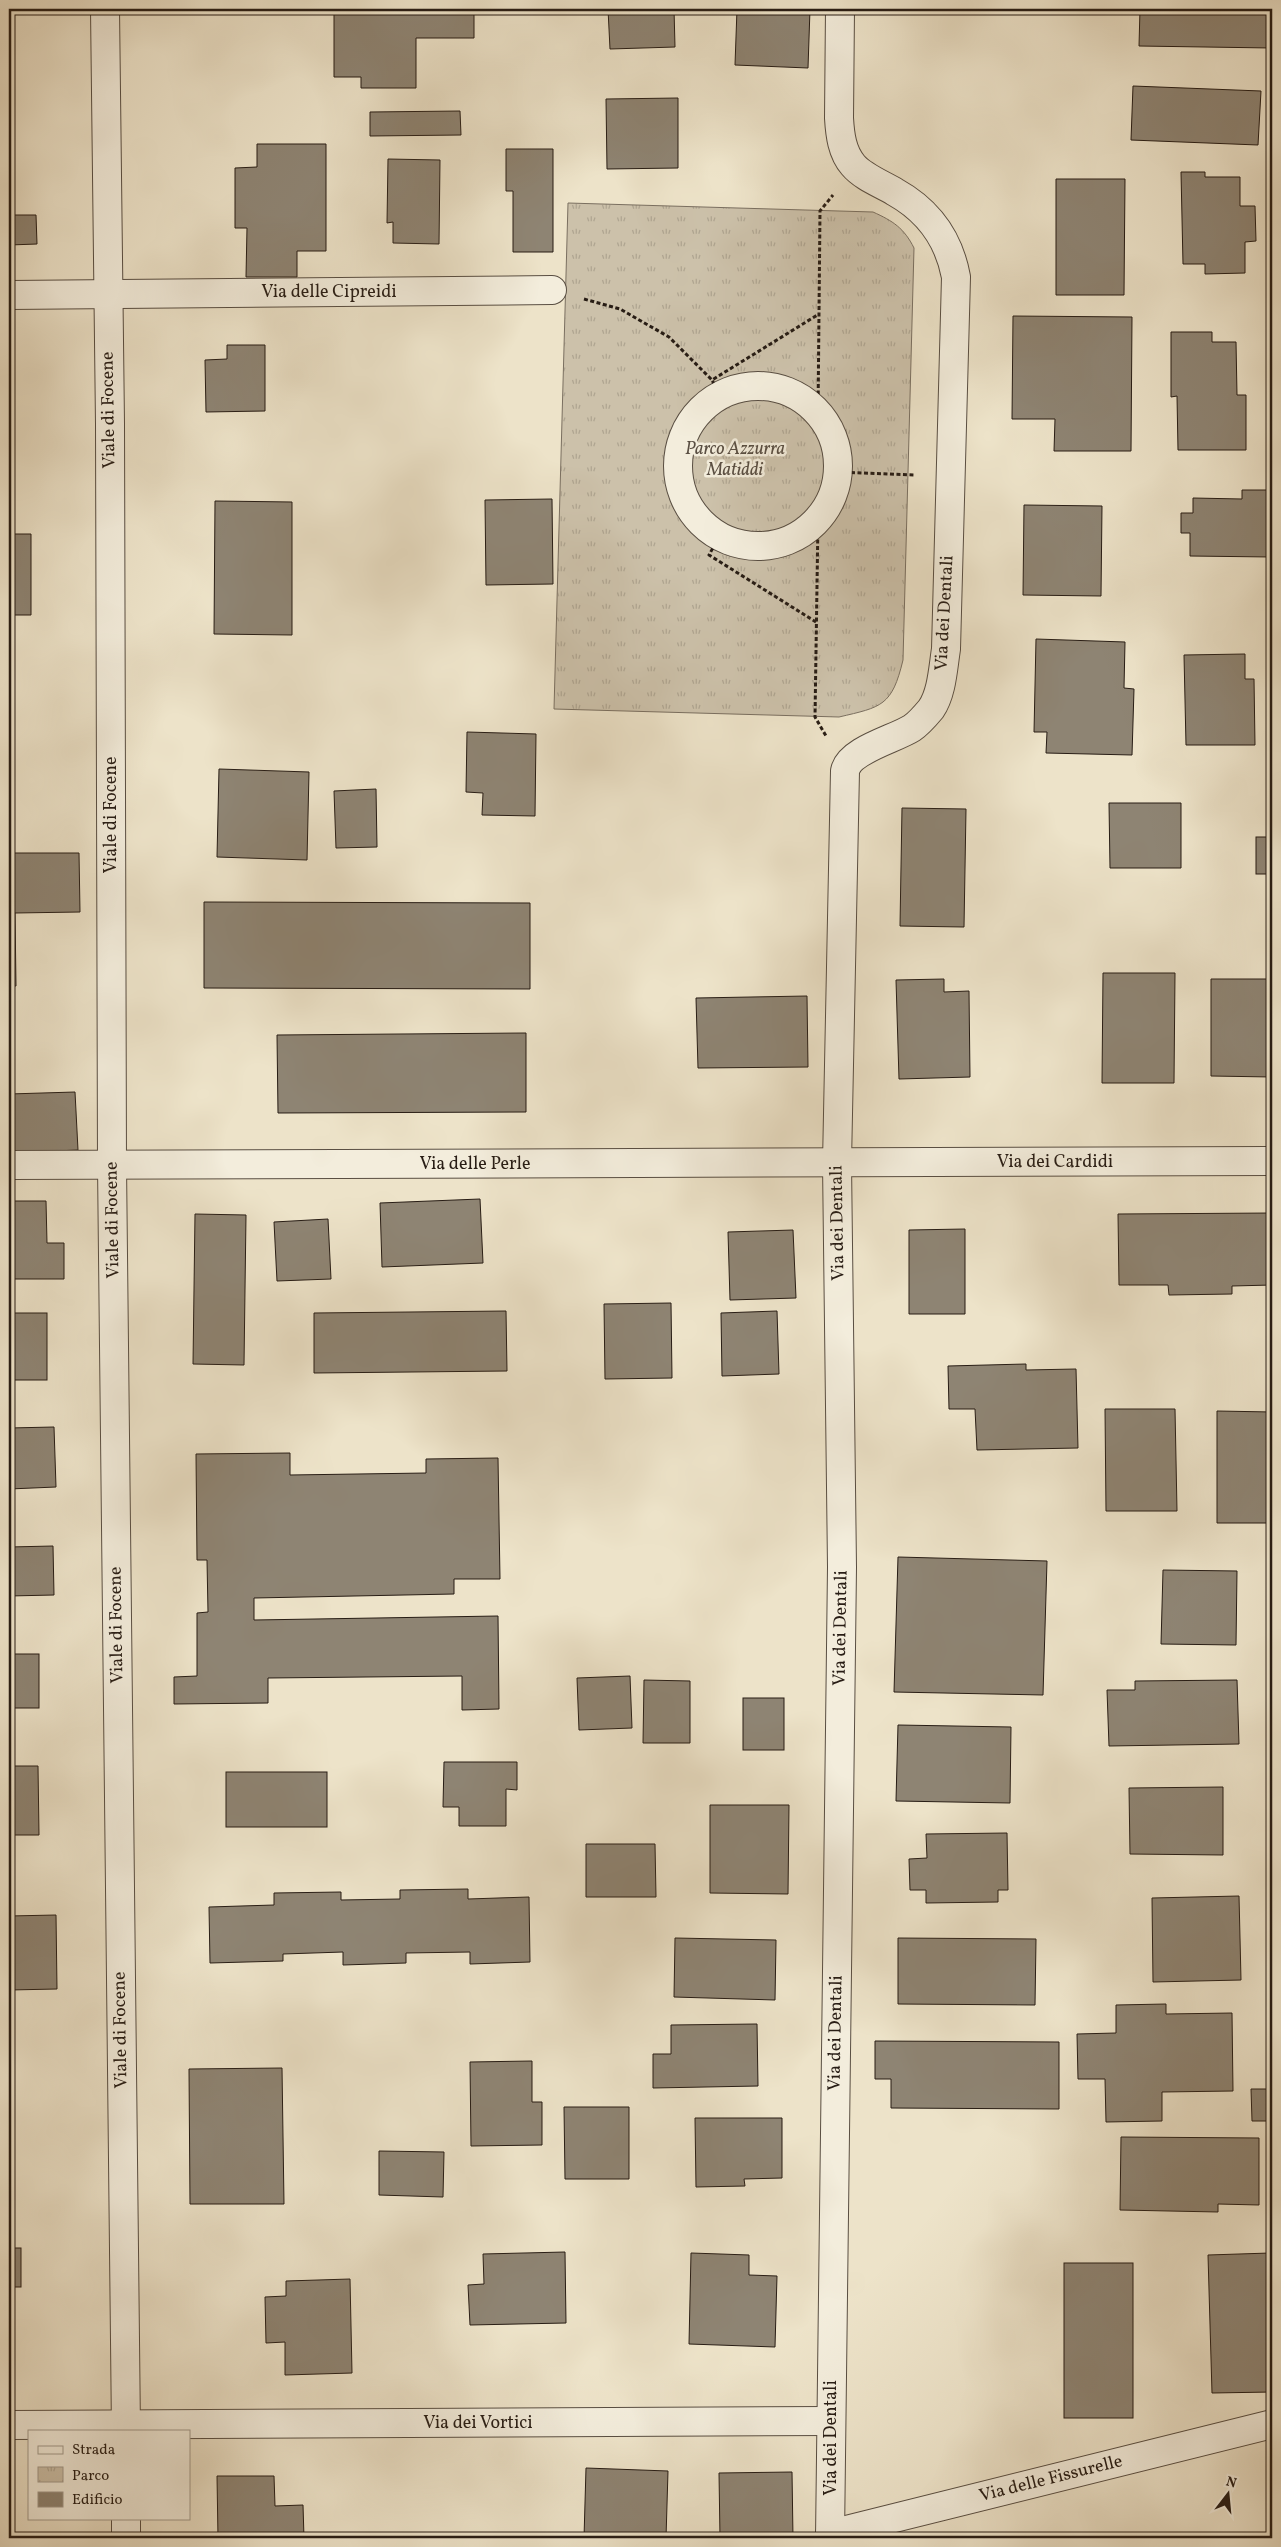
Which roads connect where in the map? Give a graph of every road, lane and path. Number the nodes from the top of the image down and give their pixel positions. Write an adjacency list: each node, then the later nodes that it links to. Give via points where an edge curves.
1 (105, 9): 5 (street, Viale di Focene)
2 (840, 9): 3 (street, via 839,132)
3 (854, 167): 7 (path, via 820,210); 11 (street, Via dei Dentali, via 926,215 952,256 956,277)
4 (552, 290): 5 (street, Via delle Cipreidi); 8 (path, via 620,309 669,337)
5 (107, 294): 6 (street, Via delle Cipreidi); 19 (street, Viale di Focene)
6 (9, 295)
7 (819, 313): 8 (path); 9 (path)
8 (716, 388): 9 (street, via 783,391 802,400); 13 (street, via 689,425 680,445 678,466 680,487 688,507)
9 (818, 414): 10 (street, via 830,431)
10 (838, 472): 11 (path); 12 (street, via 835,489)
11 (951, 476): 15 (street, Via dei Dentali, via 946,649 942,680 932,708 913,728 849,760)
12 (818, 520): 13 (street, via 801,534 782,543 761,546 739,544); 14 (path)
13 (719, 537): 14 (path, via 708,555)
14 (816, 622): 15 (path, via 815,717)
15 (845, 770): 17 (street, Via dei Dentali)
16 (1272, 1161): 17 (street, Via dei Cardidi)
17 (837, 1162): 19 (street, Via delle Perle); 20 (street, Via dei Dentali, via 842,1567)
18 (9, 1165): 19 (street, Via delle Perle)
19 (112, 1165): 23 (street, Viale di Focene)
20 (831, 2421): 23 (street, Via dei Vortici); 25 (street, Via dei Dentali)
21 (1272, 2424): 25 (street, Via delle Fissurelle)
22 (9, 2425): 23 (street, Via dei Vortici)
23 (125, 2428)
24 (126, 2520): 26 (street)
25 (830, 2536)
26 (126, 2538)

